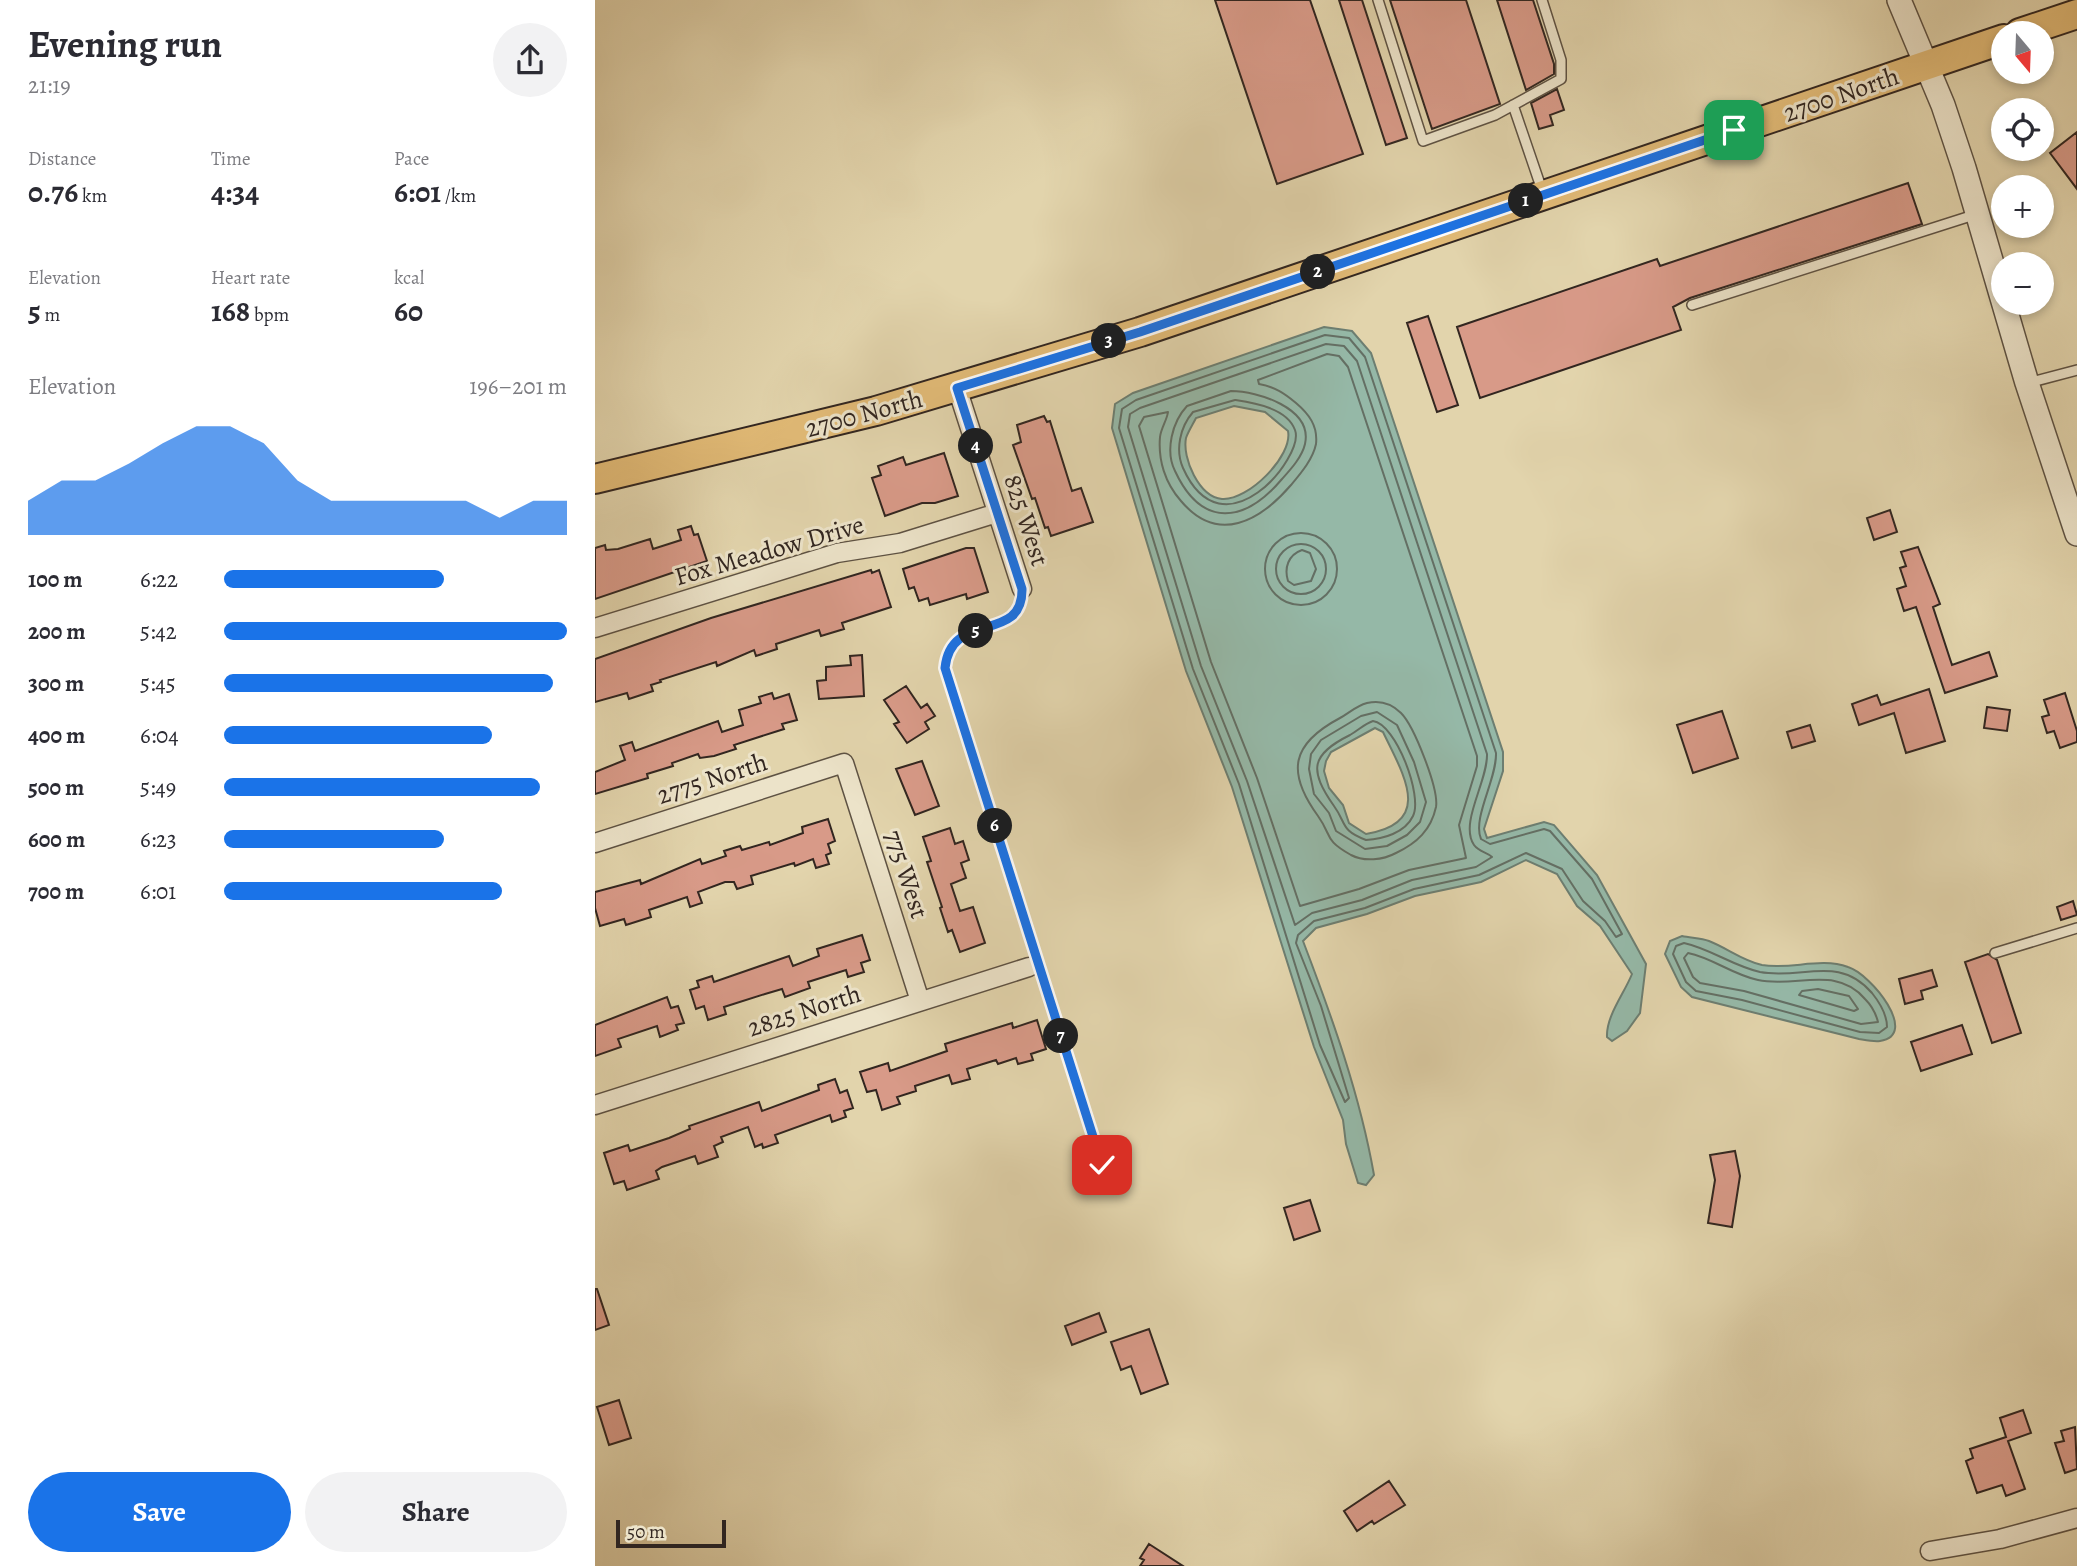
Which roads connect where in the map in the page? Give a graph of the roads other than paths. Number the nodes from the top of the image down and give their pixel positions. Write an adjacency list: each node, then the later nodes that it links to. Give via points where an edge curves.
1 (1378, 0): 8 (lane, via 1423,141)
2 (1542, 0): 8 (lane, via 1563,75)
3 (1899, 0): 7 (street)
4 (2077, 14): 5 (main road)
5 (2055, 21)
6 (1991, 43): 7 (main road, 2700 North)
7 (1925, 65): 9 (main road, 2700 North); 10 (street, via 1943,105)
8 (1513, 105): 9 (lane)
9 (1544, 195): 14 (main road, 2700 North, via 1140,332)
10 (1977, 214): 11 (lane); 13 (street)
11 (1692, 305)
12 (2077, 370): 13 (lane)
13 (2027, 383): 17 (street)
14 (957, 388): 15 (main road, 2700 North); 16 (street, 825 West)
15 (595, 479)
16 (997, 513): 18 (street, 825 West); 19 (street, Fox Meadow Drive, via 900,543 837,553)
17 (2077, 534)
18 (1022, 589)
19 (595, 628)
20 (844, 763): 21 (street, 2775 North); 25 (street, 775 West)
21 (595, 843)
22 (2077, 928): 23 (lane)
23 (1995, 953)
24 (1036, 968): 25 (street, 2825 North)
25 (920, 1001): 26 (street, 2825 North)
26 (595, 1105)
27 (2077, 1518): 28 (street)
28 (1930, 1552)

